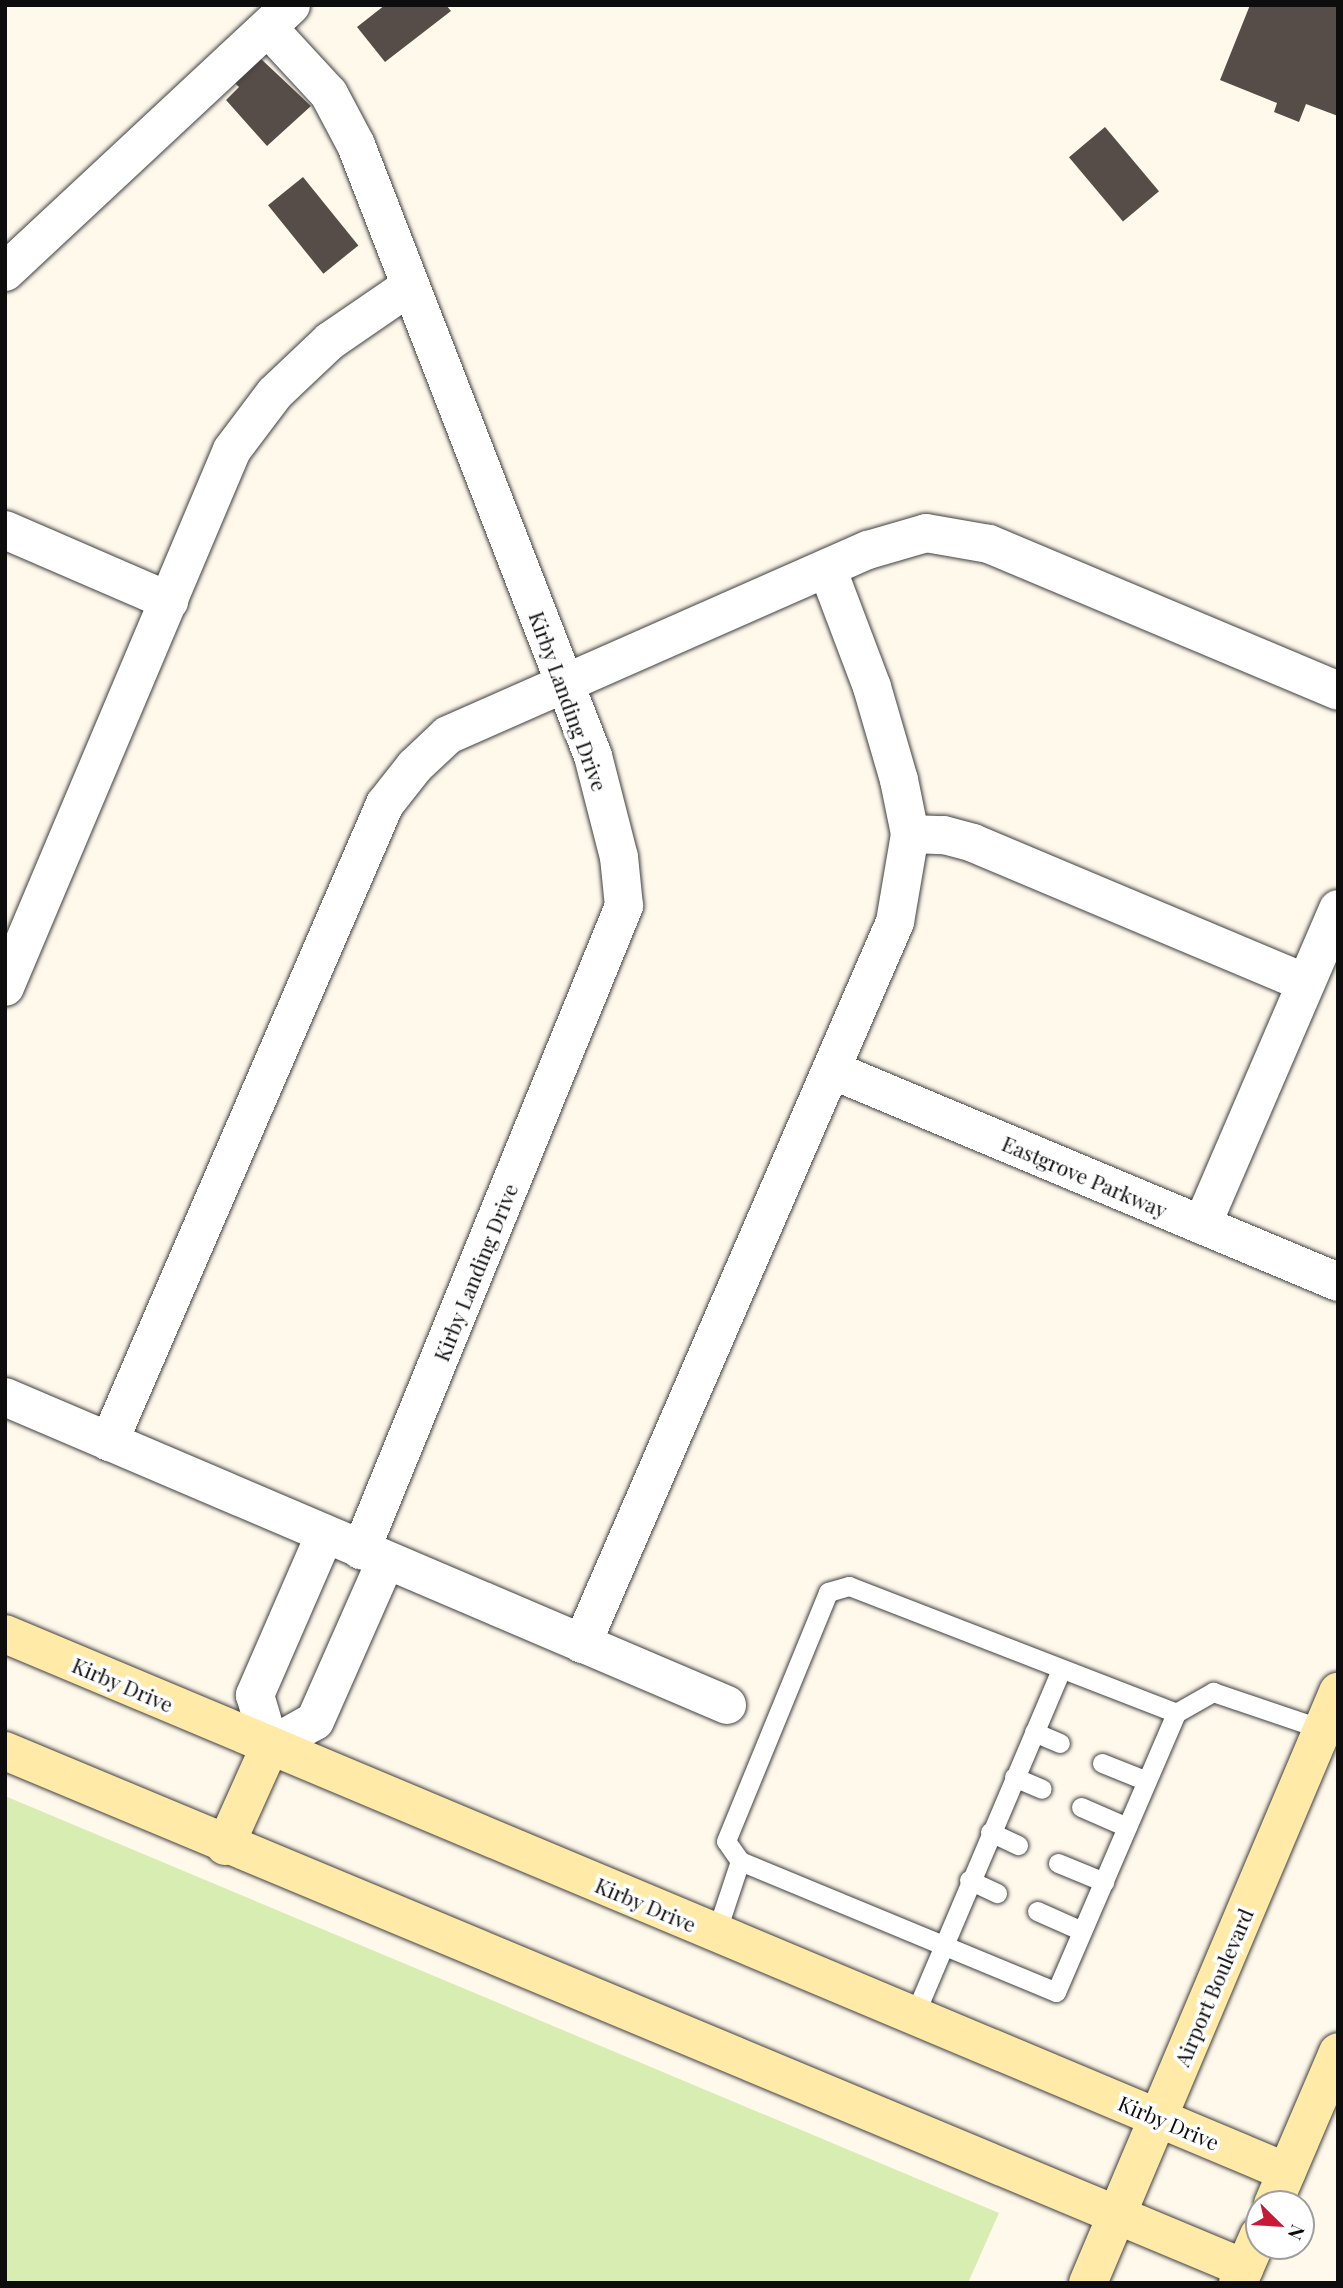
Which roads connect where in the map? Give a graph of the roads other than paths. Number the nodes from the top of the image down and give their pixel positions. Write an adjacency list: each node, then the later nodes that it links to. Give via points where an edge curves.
1 (280, 17): 2 (street); 3 (street, Kirby Landing Drive, via 356,145)
2 (5, 272)
3 (410, 286): 6 (street, via 330,341 275,393 232,450); 7 (street, Kirby Landing Drive)
4 (5, 530): 6 (street)
5 (827, 568): 7 (street); 8 (street, via 926,533 989,544); 9 (street, via 872,687 900,780)
6 (169, 601): 12 (street)
7 (565, 684): 17 (street, via 448,735 385,804); 19 (street, Kirby Landing Drive, via 593,756 619,857 624,906)
8 (1338, 691)
9 (910, 834): 11 (street, via 944,835 973,843); 13 (street, via 895,922)
10 (1338, 909): 11 (street)
11 (1306, 983): 14 (street)
12 (5, 987)
13 (832, 1070): 14 (street, Eastgrove Parkway); 21 (street)
14 (1202, 1226): 15 (street, Eastgrove Parkway)
15 (1338, 1282)
16 (5, 1397): 17 (street)
17 (109, 1442): 18 (street)
18 (325, 1534): 19 (street); 29 (street, via 255,1695)
19 (373, 1556): 21 (street); 29 (street, Kirby Landing Drive, via 315,1721)
20 (5, 1634): 29 (street, Kirby Drive)
21 (582, 1644): 24 (street)
22 (1061, 1669): 25 (lane); 27 (lane); 40 (lane, via 849,1586 828,1592 726,1841)
23 (1338, 1692): 26 (street, Airport Boulevard)
24 (727, 1704)
25 (1176, 1713): 26 (lane, via 1213,1692); 33 (lane)
26 (1322, 1729): 51 (street, Airport Boulevard)
27 (1034, 1732): 28 (lane); 32 (lane)
28 (1060, 1742)
29 (270, 1746): 39 (street); 47 (street, Kirby Drive)
30 (5, 1751): 39 (street)
31 (1102, 1763): 33 (lane)
32 (1014, 1777): 34 (lane); 37 (lane)
33 (1147, 1781): 36 (lane)
34 (1042, 1789)
35 (1081, 1807): 36 (lane)
36 (1127, 1827): 43 (lane)
37 (990, 1832): 38 (lane); 42 (lane)
38 (1018, 1845)
39 (225, 1846): 53 (street)
40 (740, 1861): 47 (lane); 48 (lane)
41 (1058, 1863): 43 (lane)
42 (970, 1881): 44 (lane); 48 (lane)
43 (1104, 1882): 46 (lane)
44 (997, 1893)
45 (1037, 1911): 46 (lane)
46 (1082, 1931): 48 (lane, via 1056,1992)
47 (716, 1933): 49 (street, Kirby Drive)
48 (942, 1945): 49 (lane)
49 (914, 2016): 51 (street, Kirby Drive)
50 (1338, 2052): 52 (street)
51 (1157, 2118): 52 (street, Kirby Drive); 53 (street, Airport Boulevard)
52 (1280, 2188)
53 (1117, 2215): 54 (street); 55 (street, Airport Boulevard)
54 (1247, 2262)
55 (1088, 2283)

